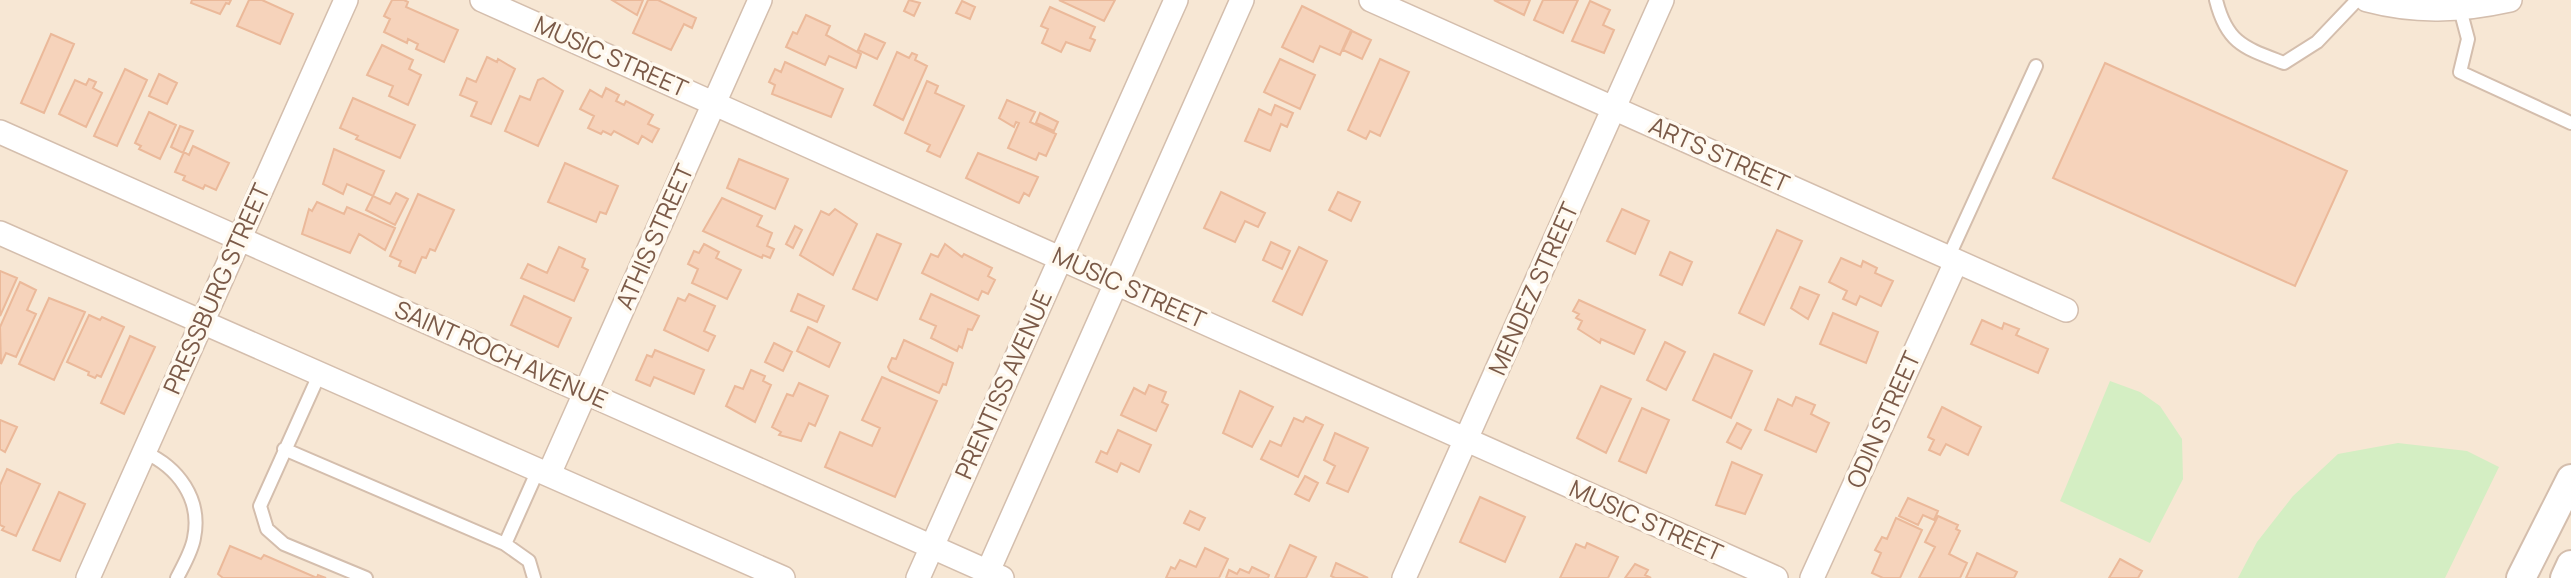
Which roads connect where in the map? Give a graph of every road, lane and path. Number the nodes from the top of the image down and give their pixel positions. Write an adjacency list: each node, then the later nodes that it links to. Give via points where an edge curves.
1 (346, 0): 19 (street, PRESSBURG STREET)
2 (482, 0): 14 (street, MUSIC STREET)
3 (760, 0): 14 (street, ATHIS STREET)
4 (1176, 0): 20 (street, PRENTISS AVENUE)
5 (1242, 0): 22 (street)
6 (1371, 0): 15 (street, ARTS STREET)
7 (1662, 0): 15 (street, MENDEZ STREET)
8 (2216, 0): 9 (lane, via 2221,19 2240,46 2284,63 2326,34)
9 (2357, 0)
10 (2367, 0): 12 (street, via 2417,10)
11 (2510, 0): 12 (street)
12 (2460, 9): 16 (lane, via 2468,38 2460,72)
13 (2036, 66): 21 (lane)
14 (714, 103): 20 (street, MUSIC STREET); 26 (street, ATHIS STREET)
15 (1614, 108): 21 (street, ARTS STREET); 27 (street, MENDEZ STREET)
16 (2571, 123)
17 (0, 132): 19 (street, SAINT ROCH AVENUE)
18 (0, 233): 24 (street)
19 (240, 239): 24 (street, PRESSBURG STREET); 26 (street, SAINT ROCH AVENUE)
20 (1061, 258): 22 (street, MUSIC STREET); 33 (street, PRENTISS AVENUE)
21 (1952, 260): 23 (street, ARTS STREET); 44 (street, ODIN STREET)
22 (1116, 282): 27 (street, MUSIC STREET); 35 (street)
23 (2066, 310)
24 (201, 325): 25 (street); 29 (street, PRESSBURG STREET)
25 (319, 375): 28 (lane); 30 (street)
26 (585, 393): 30 (street, ATHIS STREET); 33 (street, SAINT ROCH AVENUE)
27 (1466, 442): 42 (street, MENDEZ STREET); 43 (street, MUSIC STREET)
28 (284, 449): 32 (lane); 38 (lane, via 260,506 268,529 284,544)
29 (144, 452): 36 (street, PRESSBURG STREET); 37 (lane, via 163,460 185,484 195,507 194,539)
30 (543, 472): 32 (lane); 40 (street)
31 (2571, 480): 45 (street)
32 (506, 544): 39 (lane, via 529,561)
33 (932, 547): 35 (street, SAINT ROCH AVENUE); 41 (street, PRENTISS AVENUE)
34 (2571, 565): 46 (street)
35 (991, 576)
36 (88, 578)
37 (177, 578)
38 (366, 578)
39 (534, 578)
40 (783, 578)
41 (918, 578)
42 (1404, 578)
43 (1776, 578)
44 (1812, 578)
45 (2521, 578)
46 (2565, 578)

